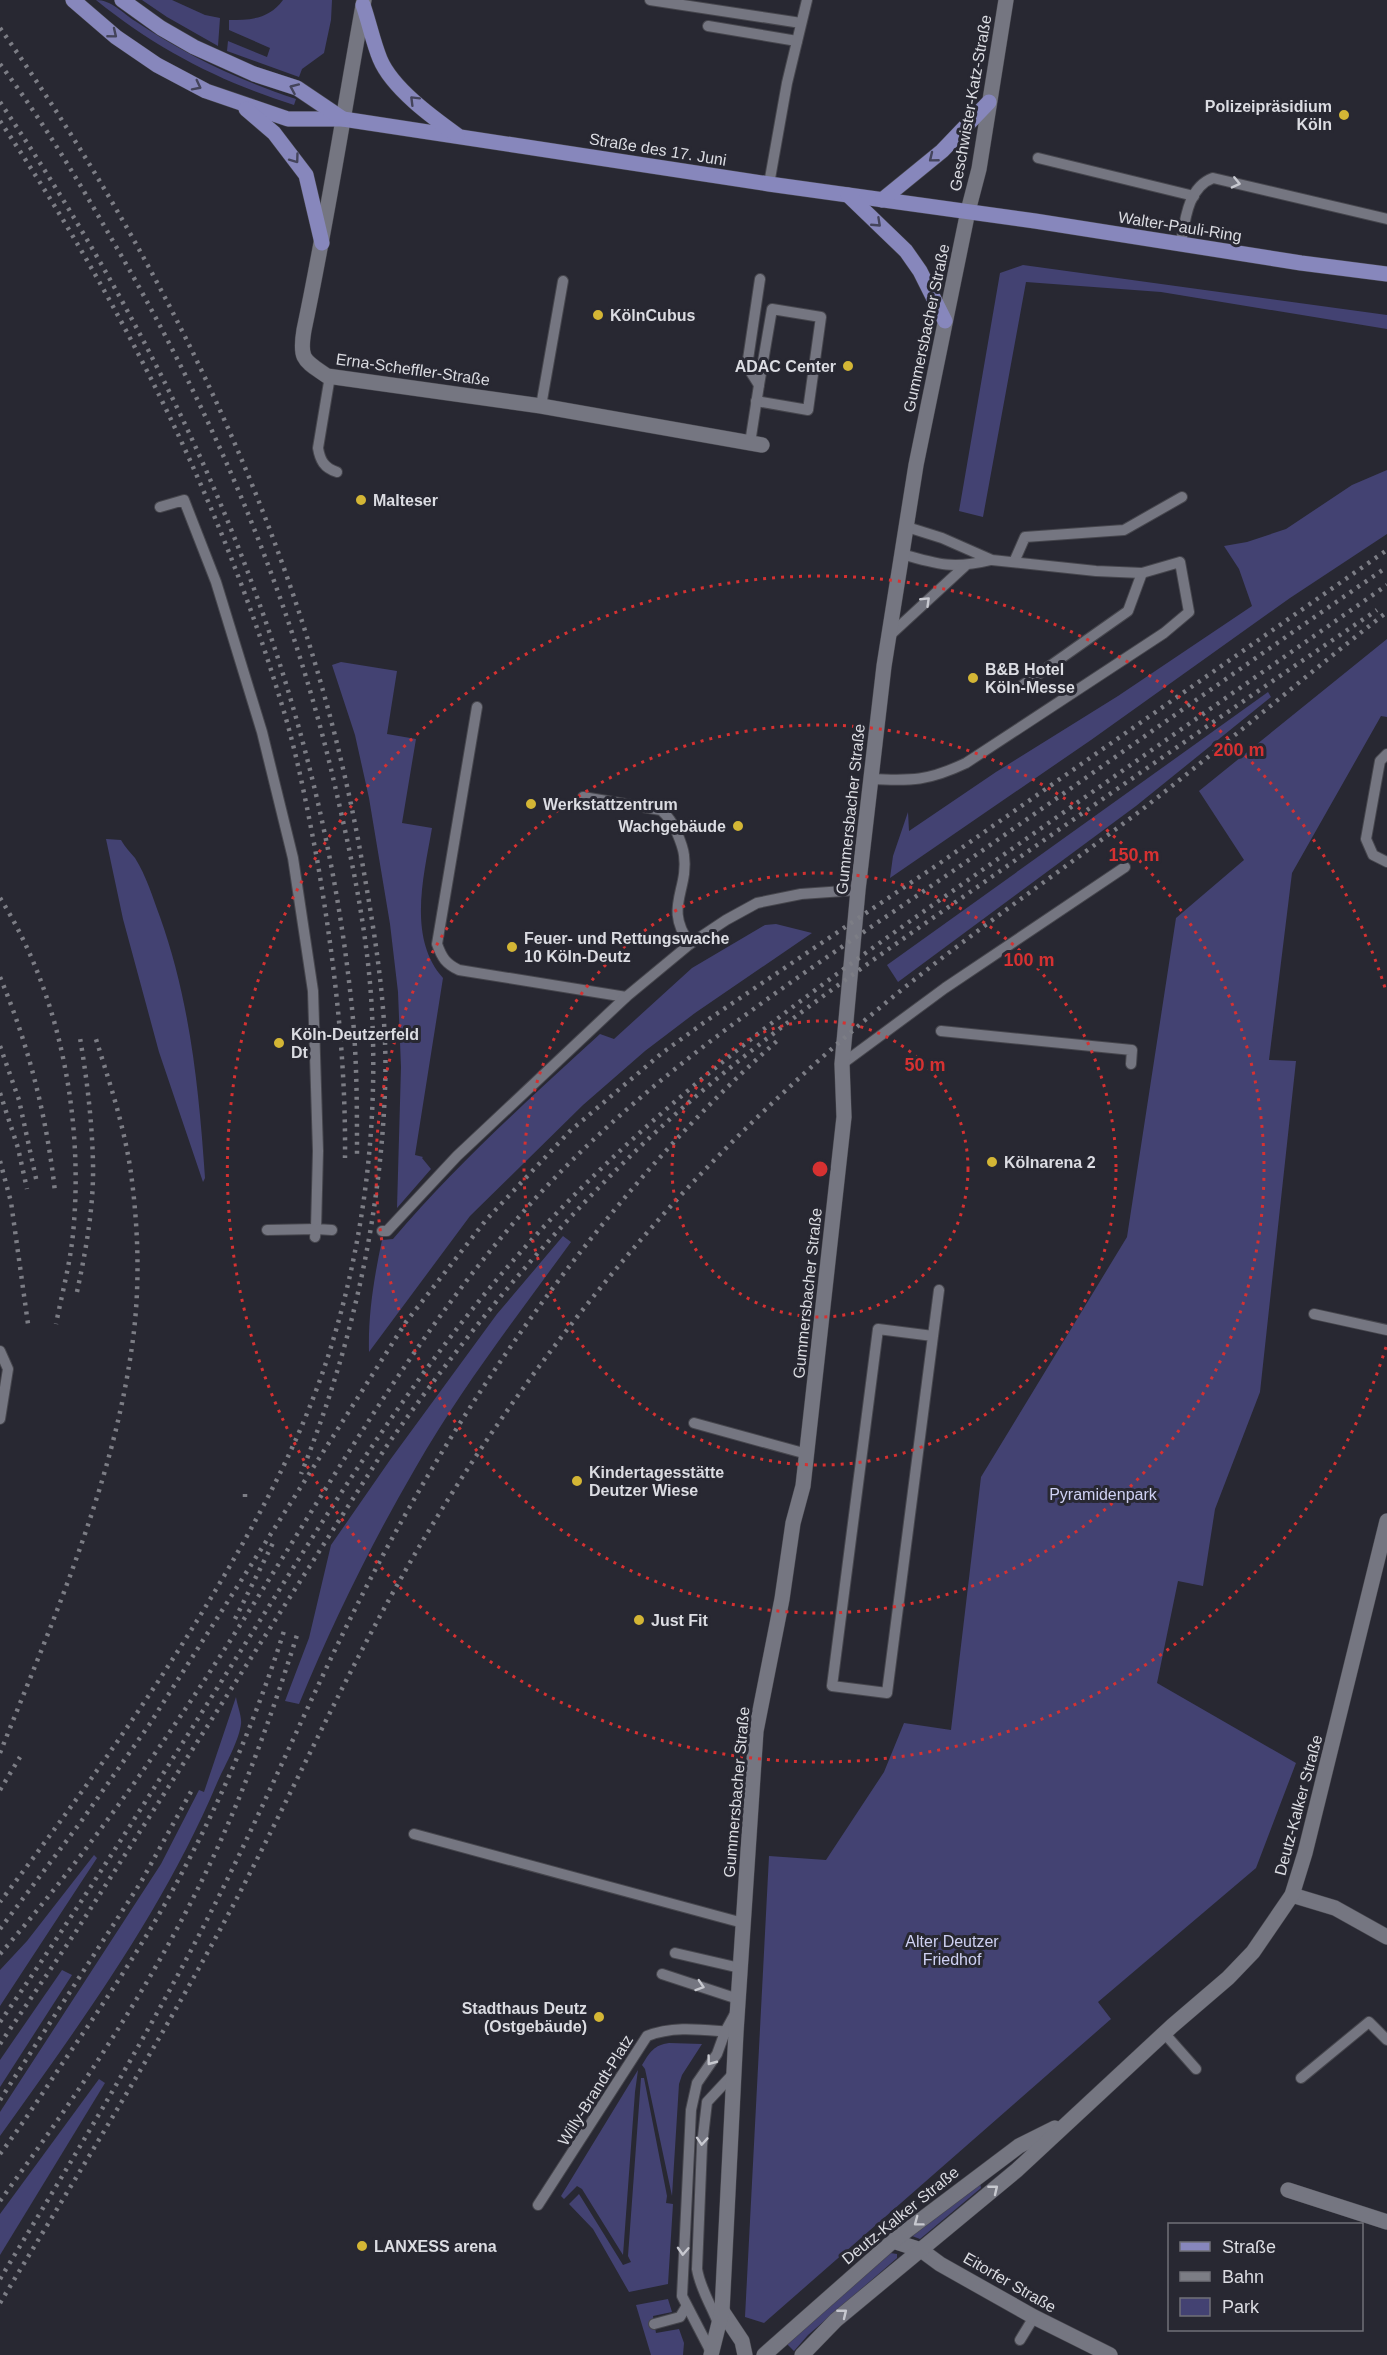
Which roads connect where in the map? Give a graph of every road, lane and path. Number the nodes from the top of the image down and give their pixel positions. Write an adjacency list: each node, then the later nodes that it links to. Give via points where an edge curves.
1 (73, 0): 11 (main road, Straße des 17. Juni, one-way to 11, via 157,65)
2 (122, 0): 12 (main road, Straße des 17. Juni, one-way to 2, via 297,88 194,47)
3 (650, 0): 7 (lane)
4 (807, 0): 7 (lane)
5 (1006, 0): 10 (street, Geschwister-Katz-Straße)
6 (364, 2): 12 (street, Erna-Scheffler-Straße); 13 (main road, one-way to 6, via 422,107 390,75 380,60)
7 (801, 22): 9 (lane)
8 (708, 26): 9 (lane)
9 (797, 41): 15 (lane)
10 (989, 102): 18 (main road, one-way to 18, via 942,150); 19 (street, Geschwister-Katz-Straße)
11 (239, 103): 12 (main road, Straße des 17. Juni, via 288,119); 21 (main road, one-way to 21, via 274,133 306,175)
12 (343, 118): 13 (main road, Straße des 17. Juni); 21 (street, Erna-Scheffler-Straße)
13 (460, 136): 15 (main road, Straße des 17. Juni)
14 (1038, 158): 17 (lane)
15 (769, 184): 16 (main road, Straße des 17. Juni)
16 (848, 195): 18 (main road, Straße des 17. Juni); 26 (main road, one-way to 26, via 906,251)
17 (1194, 196): 20 (lane, one-way to 20, via 1204,181 1213,178); 22 (lane, via 1185,215)
18 (882, 200): 19 (main road, Straße des 17. Juni)
19 (968, 211): 22 (main road, Walter-Pauli-Ring); 26 (street, Gummersbacher Straße)
20 (1387, 219)
21 (322, 243): 27 (street, Erna-Scheffler-Straße, via 301,348 306,362)
22 (1181, 243): 23 (main road, Walter-Pauli-Ring)
23 (1387, 274)
24 (760, 279): 28 (lane, via 747,366)
25 (563, 281): 30 (lane)
26 (945, 321): 35 (street, Gummersbacher Straße)
27 (330, 376): 30 (street, Erna-Scheffler-Straße); 32 (lane, via 318,448 319,458)
28 (759, 385): 29 (lane); 29 (lane, via 772,309 821,317 808,410)
29 (756, 401): 31 (lane)
30 (541, 406): 31 (street, Erna-Scheffler-Straße)
31 (756, 444)
32 (337, 472)
33 (1182, 496): 38 (lane, via 1124,530 1025,537)
34 (160, 507): 58 (lane, via 184,500 192,518 262,732 293,858 313,991 318,1151)
35 (907, 527): 36 (street, Gummersbacher Straße); 37 (lane)
36 (902, 554): 39 (lane, via 932,563); 41 (street, Gummersbacher Straße)
37 (992, 560): 38 (lane); 39 (lane)
38 (1014, 562): 40 (lane)
39 (964, 566): 41 (lane, one-way to 39)
40 (1142, 573): 42 (lane, via 1128,611); 45 (lane, via 1180,562 1189,612 1164,633 966,763 931,778)
41 (889, 637): 45 (street, Gummersbacher Straße)
42 (1020, 687)
43 (477, 707): 51 (lane, via 437,944 441,956 459,970)
44 (1387, 754): 47 (lane, via 1380,761 1366,839 1373,855)
45 (871, 779): 49 (street, Gummersbacher Straße)
46 (583, 797): 50 (lane, via 661,810 668,816 685,856 676,910 682,933)
47 (1387, 862)
48 (1125, 867): 53 (lane, via 945,988)
49 (858, 890): 50 (lane, via 801,894 757,903); 53 (street, Gummersbacher Straße)
50 (690, 944): 51 (lane)
51 (626, 997): 57 (lane, via 457,1156 387,1231)
52 (941, 1031): 54 (lane, via 1132,1050)
53 (842, 1064): 66 (street, Gummersbacher Straße, via 844,1117)
54 (1131, 1064)
55 (267, 1230): 58 (lane)
56 (332, 1230): 58 (lane)
57 (382, 1231)
58 (316, 1233)
59 (939, 1290): 62 (lane)
60 (1314, 1314): 61 (lane)
61 (1387, 1329)
62 (933, 1336): 62 (lane, via 887,1693 832,1686 878,1329)
63 (0, 1351): 64 (lane, via 8,1369)
64 (0, 1419)
65 (694, 1423): 66 (lane)
66 (807, 1454): 70 (street, Gummersbacher Straße, via 756,1731)
67 (1387, 1521): 69 (street, Deutz-Kalker Straße, via 1315,1818)
68 (414, 1834): 70 (lane)
69 (1292, 1895): 71 (street, via 1335,1908); 77 (street, Deutz-Kalker Straße, via 1253,1952)
70 (743, 1923): 73 (street, Gummersbacher Straße)
71 (1387, 1937)
72 (675, 1953): 73 (lane)
73 (740, 1968): 75 (street, Gummersbacher Straße)
74 (662, 1974): 75 (lane, one-way to 75)
75 (738, 2004): 76 (street, Gummersbacher Straße)
76 (731, 2032): 80 (street, Gummersbacher Straße); 84 (lane, Willy-Brandt-Platz, via 675,2029 647,2036); 88 (lane, one-way to 88, via 693,2094 681,2276)
77 (1164, 2034): 79 (lane); 82 (street, Deutz-Kalker Straße)
78 (1387, 2040): 81 (lane, via 1369,2022)
79 (1196, 2069)
80 (734, 2073): 89 (street, Gummersbacher Straße); 89 (lane, one-way to 89, via 707,2102 702,2145 696,2269 699,2283)
81 (1301, 2078)
82 (1071, 2120): 86 (street, Deutz-Kalker Straße, one-way to 86, via 1019,2146); 87 (street, Deutz-Kalker Straße, one-way to 82)
83 (1288, 2190): 85 (street)
84 (538, 2205)
85 (1387, 2222)
86 (893, 2241): 87 (street, Eitorfer Straße); 95 (street, Deutz-Kalker Straße)
87 (921, 2250): 90 (street, Eitorfer Straße); 96 (street, Deutz-Kalker Straße, one-way to 87, via 836,2320)
88 (686, 2307): 91 (lane, via 680,2317); 93 (lane)
89 (720, 2317): 93 (street, Gummersbacher Straße); 94 (street, via 742,2342)
90 (1034, 2317): 92 (lane); 97 (street, Eitorfer Straße)
91 (654, 2324)
92 (1020, 2340)
93 (711, 2353)
94 (745, 2355)
95 (764, 2355)
96 (802, 2355)
97 (1110, 2355)

